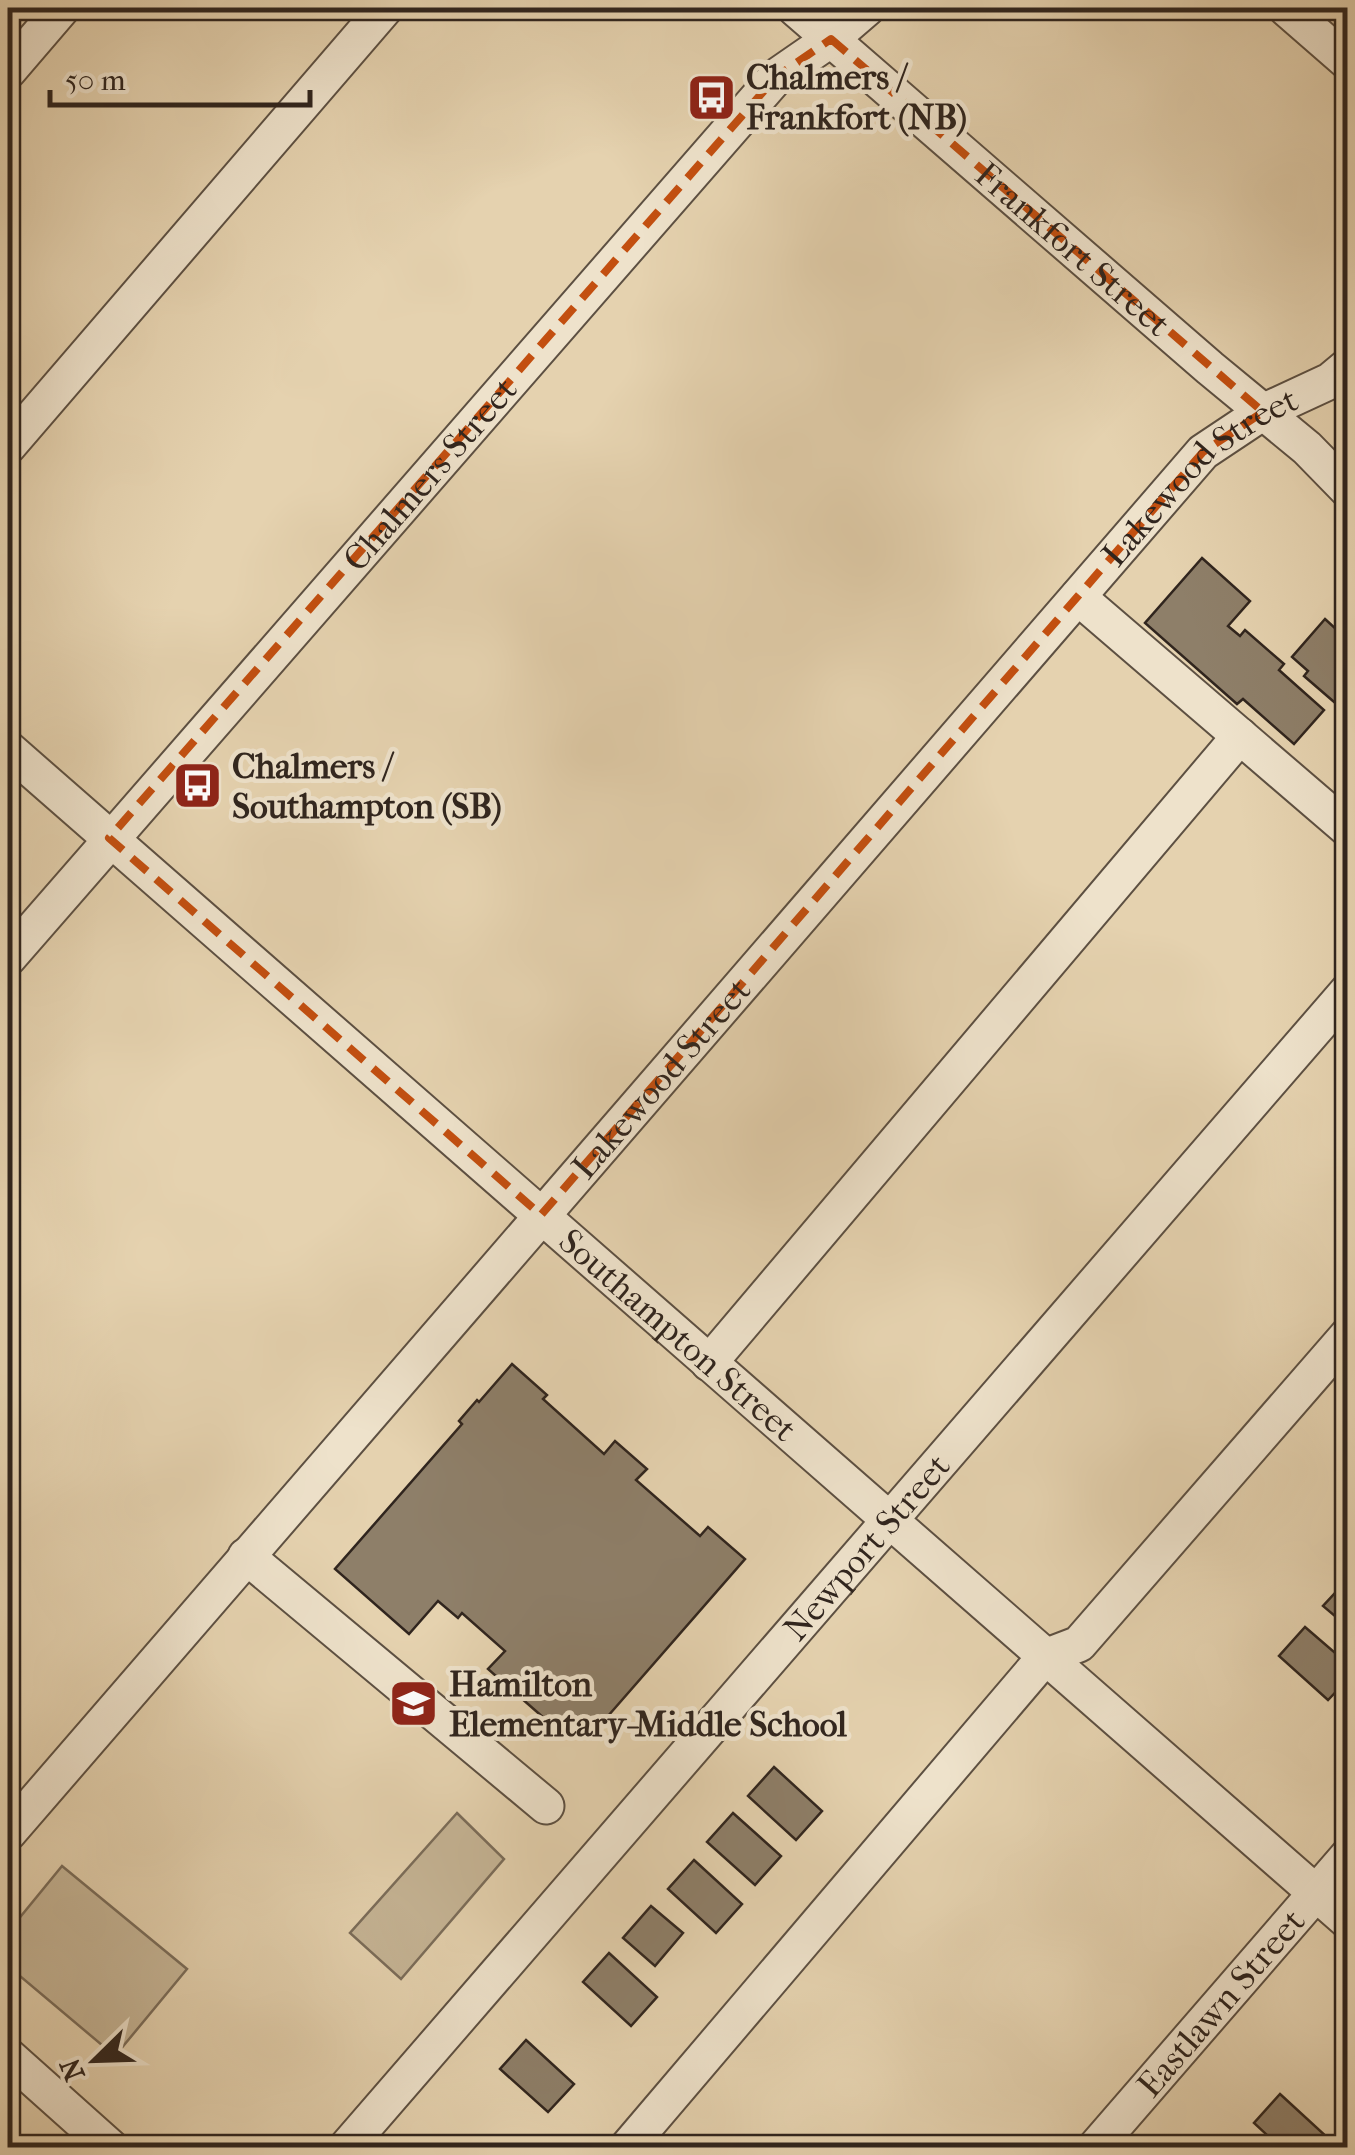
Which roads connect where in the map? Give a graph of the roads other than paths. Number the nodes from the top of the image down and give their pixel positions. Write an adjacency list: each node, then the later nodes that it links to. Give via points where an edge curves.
1 (62, 8): 8 (street)
2 (385, 8): 11 (street)
3 (795, 8): 6 (street, Frankfort Street)
4 (867, 8): 6 (street, Chalmers Street)
5 (1286, 8): 7 (street)
6 (831, 39): 10 (street, Frankfort Street); 17 (street, Chalmers Street, via 776,77)
7 (1348, 62)
8 (8, 71)
9 (1348, 366): 10 (street, Lakewood Street)
10 (1263, 412): 12 (street, Frankfort Street); 13 (street, Lakewood Street, via 1203,452)
11 (8, 446)
12 (1348, 490)
13 (1078, 597): 14 (street); 20 (street, Lakewood Street)
14 (1240, 736): 16 (street); 22 (street)
15 (8, 749): 17 (street, Southampton Street)
16 (1348, 829)
17 (110, 838): 18 (street, Chalmers Street); 20 (street, Southampton Street)
18 (8, 958)
19 (1348, 990): 23 (street, Newport Street)
20 (541, 1215): 22 (street, Southampton Street); 24 (street, Lakewood Street)
21 (1348, 1335): 25 (street, via 1080,1644)
22 (709, 1363): 23 (street, Southampton Street)
23 (888, 1521): 25 (street, Southampton Street); 33 (street, Newport Street)
24 (246, 1556): 26 (street); 27 (street, Lakewood Street)
25 (1045, 1657): 29 (street, Southampton Street); 34 (street)
26 (546, 1806)
27 (8, 1832)
28 (1348, 1856): 29 (street, Eastlawn Street)
29 (1316, 1893): 30 (street, Southampton Street); 35 (street, Eastlawn Street)
30 (1348, 1921)
31 (8, 2056): 32 (street)
32 (111, 2148)
33 (346, 2148)
34 (627, 2148)
35 (1095, 2148)

